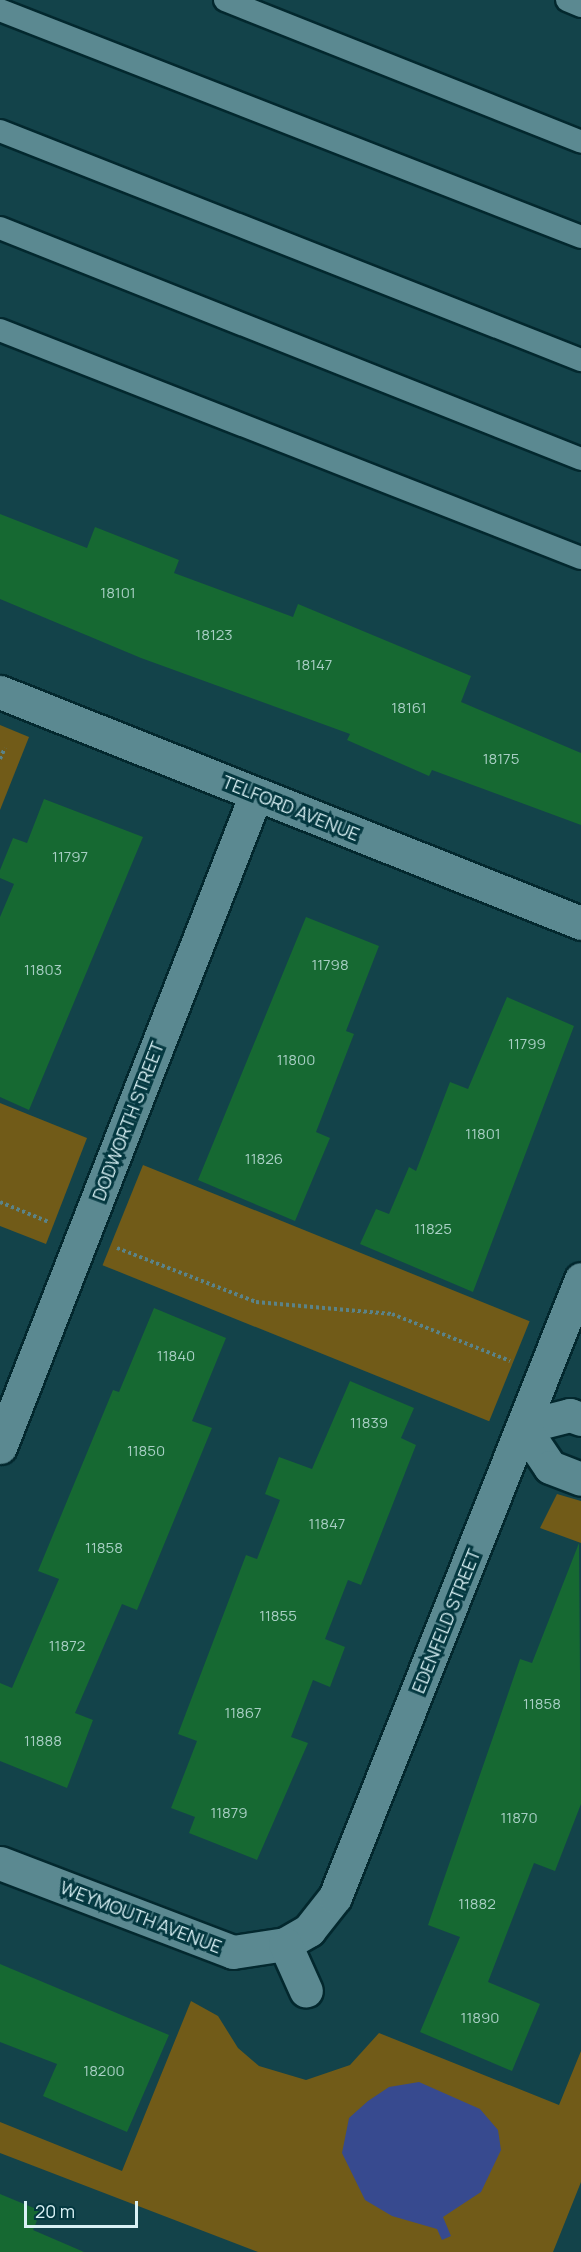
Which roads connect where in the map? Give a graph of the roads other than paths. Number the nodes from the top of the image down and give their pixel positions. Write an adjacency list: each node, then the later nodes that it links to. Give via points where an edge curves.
1 (225, 0): 6 (lane)
2 (567, 0): 3 (lane)
3 (581, 6)
4 (0, 10): 8 (lane)
5 (0, 131): 10 (lane)
6 (581, 142)
7 (0, 228): 11 (lane)
8 (581, 237)
9 (0, 330): 12 (lane)
10 (581, 360)
11 (581, 459)
12 (581, 558)
13 (0, 692): 14 (street, TELFORD AVENUE)
14 (256, 794): 15 (street, TELFORD AVENUE); 19 (street, DODWORTH STREET)
15 (581, 923)
16 (581, 1279): 18 (street, EDENFELD STREET)
17 (581, 1419): 18 (street, via 570,1415)
18 (523, 1427): 20 (street, via 550,1467); 22 (street, EDENFELD STREET, via 335,1897 309,1930)
19 (0, 1447)
20 (581, 1479)
21 (0, 1863): 22 (street, WEYMOUTH AVENUE, via 212,1947 254,1952)
22 (285, 1944): 23 (street)
23 (306, 1991)

